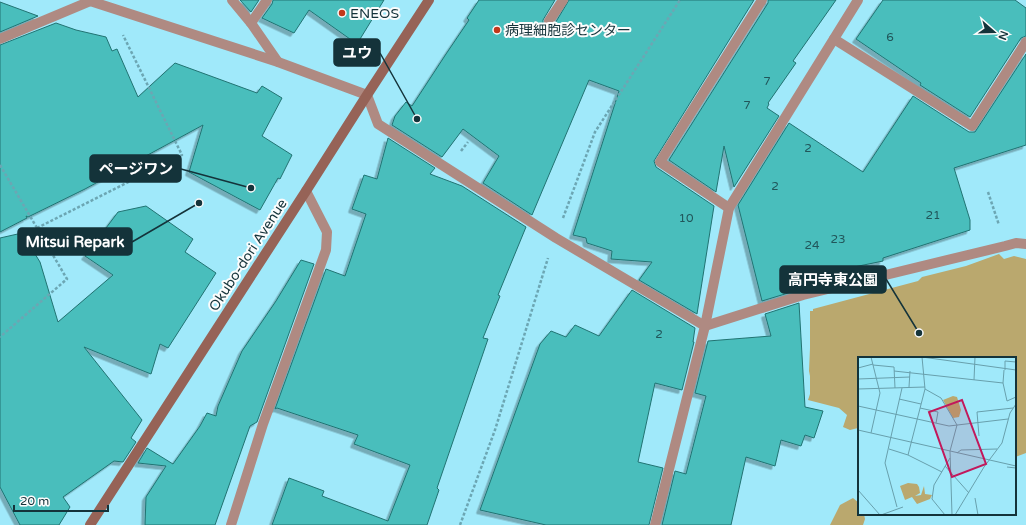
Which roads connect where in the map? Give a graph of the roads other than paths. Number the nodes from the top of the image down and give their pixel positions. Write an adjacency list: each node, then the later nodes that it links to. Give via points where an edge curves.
1 (90, 0): 10 (street); 13 (street)
2 (232, 0): 9 (street)
3 (267, 0): 9 (street)
4 (429, 0): 14 (main road, Okubo-dori Avenue)
5 (563, 0): 8 (street)
6 (762, 0): 16 (street, via 660,162)
7 (858, 0): 11 (street)
8 (549, 21)
9 (251, 23): 13 (street)
10 (0, 38)
11 (834, 39): 12 (street, via 972,126); 16 (street)
12 (1026, 42)
13 (278, 62): 14 (street)
14 (367, 94): 15 (main road, Okubo-dori Avenue); 18 (street, via 378,124 556,238)
15 (306, 191): 19 (main road, Okubo-dori Avenue); 20 (street, via 327,232 326,250 263,424)
16 (728, 208): 18 (street)
17 (1026, 244): 18 (street, via 1016,243 803,295)
18 (705, 326): 21 (street)
19 (90, 525)
20 (230, 525)
21 (655, 525)

